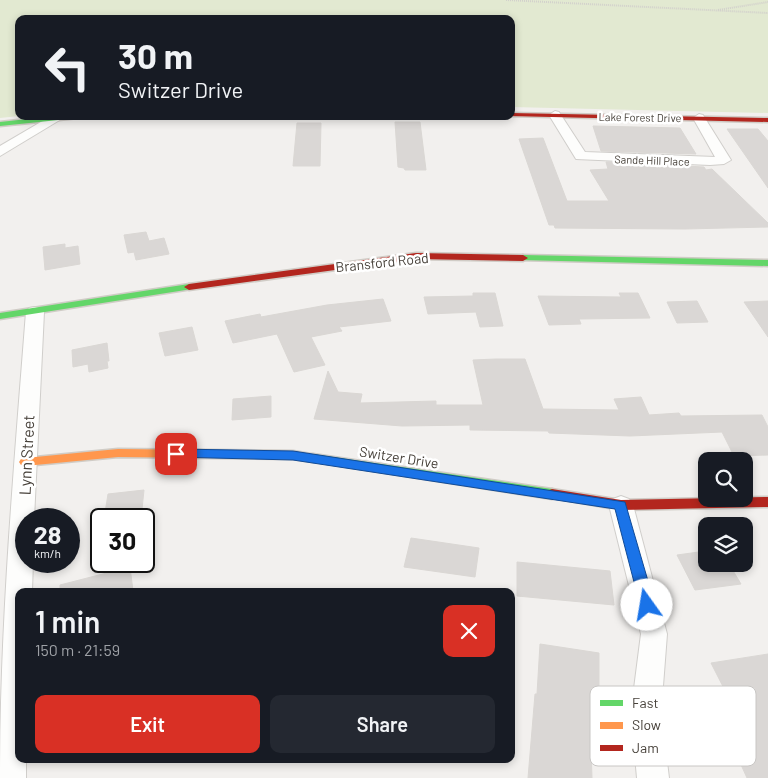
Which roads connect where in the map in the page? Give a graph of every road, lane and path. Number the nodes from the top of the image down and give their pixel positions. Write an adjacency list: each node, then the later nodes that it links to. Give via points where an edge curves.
1 (506, 0): 3 (path)
2 (768, 2): 3 (path)
3 (710, 11): 4 (path)
4 (768, 13)
5 (515, 115): 6 (street, Lake Forest Drive)
6 (555, 115): 7 (street, Lake Forest Drive); 7 (street, Sande Hill Place, via 581,156 724,160)
7 (699, 118): 10 (street, Lake Forest Drive)
8 (38, 120): 11 (street)
9 (54, 120): 12 (street)
10 (768, 120)
11 (0, 124)
12 (0, 152)
13 (768, 263): 14 (street, Bransford Road, via 416,256 261,276)
14 (35, 312): 15 (street, Bransford Road); 16 (street, Lynn Street)
15 (0, 316)
16 (24, 462): 18 (street, Switzer Drive, via 118,453 293,455); 19 (street, Lynn Street)
17 (768, 502): 18 (street, Switzer Drive)
18 (621, 505): 20 (street, via 654,634)
19 (8, 656): 21 (street, Lynn Street)
20 (649, 686)
21 (10, 778)

